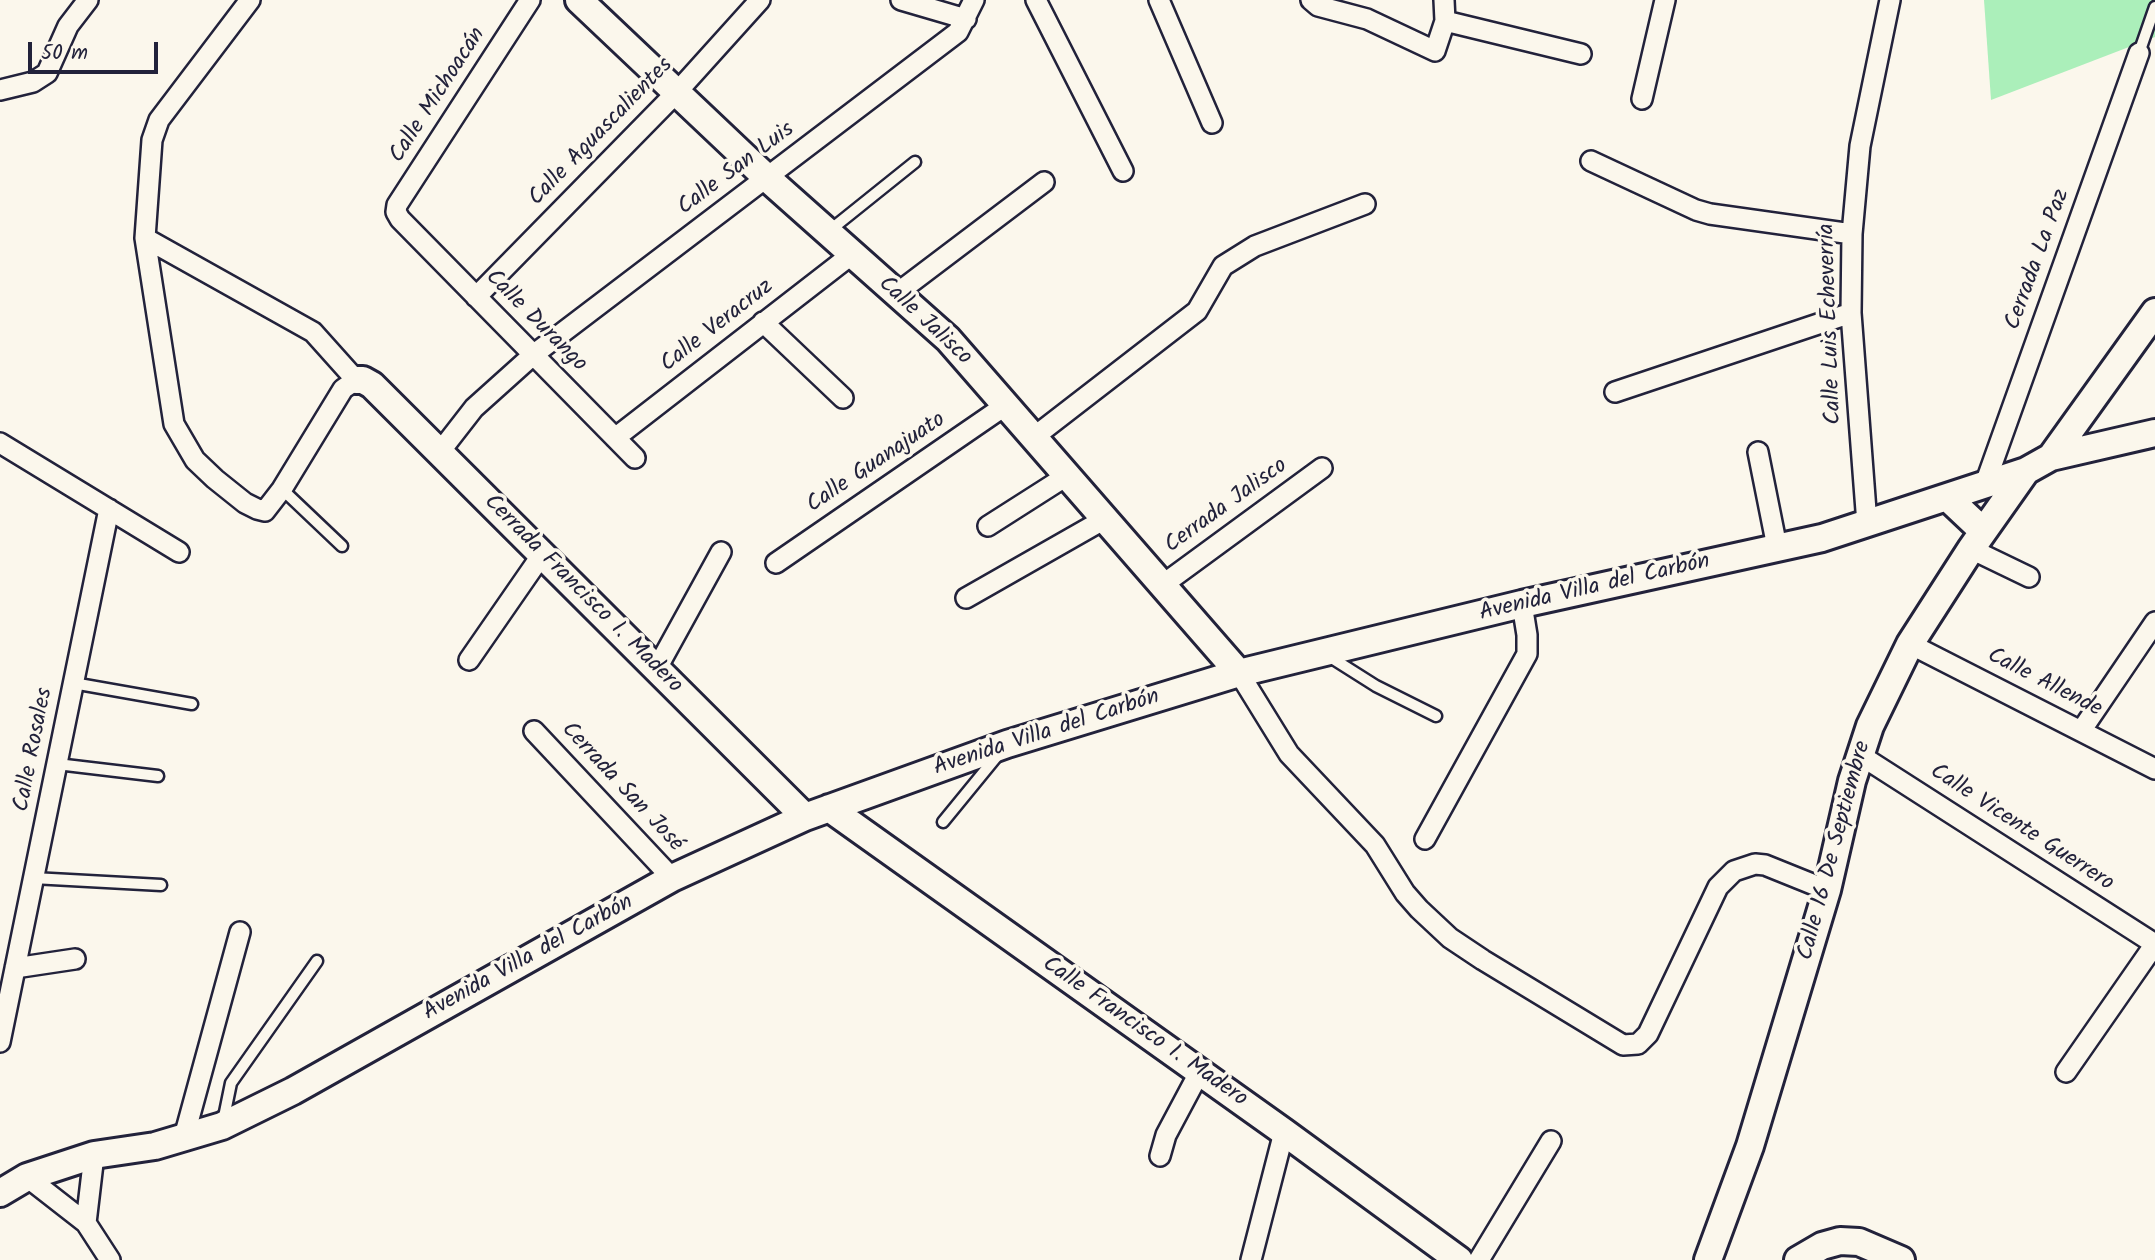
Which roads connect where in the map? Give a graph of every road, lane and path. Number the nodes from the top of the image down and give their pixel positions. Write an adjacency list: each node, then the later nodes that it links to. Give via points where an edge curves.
1 (88, 0): 19 (street, via 68,26 47,73 33,82)
2 (250, 0): 32 (street, via 159,120 152,140)
3 (579, 0): 20 (street, Calle Jalisco)
4 (760, 0): 20 (street, Calle Aguascalientes)
5 (901, 0): 15 (street)
6 (974, 0): 15 (street)
7 (1036, 0): 25 (street)
8 (1159, 0): 22 (street)
9 (1311, 0): 16 (street, via 1367,19 1435,51)
10 (1444, 0): 16 (street)
11 (1665, 0): 21 (street)
12 (1890, 0): 31 (street, Calle Luis Echeverría, via 1860,146)
13 (525, 2): 29 (street, Calle Michoacán, via 397,205)
14 (2155, 8): 17 (lane)
15 (966, 19): 26 (street, Calle San Luis, via 958,32)
16 (1445, 21): 18 (street)
17 (2139, 53): 55 (street, Cerrada La Paz)
18 (1581, 54)
19 (0, 90)
20 (677, 92): 26 (street, Calle Jalisco); 35 (street, Calle Aguascalientes)
21 (1642, 99)
22 (1212, 123)
23 (1591, 161): 31 (street, via 1710,214)
24 (915, 162): 30 (lane)
25 (1124, 171)
26 (767, 178): 30 (street, Calle Jalisco); 39 (street, Calle San Luis)
27 (1044, 182): 34 (street)
28 (1365, 204): 45 (street, via 1255,247 1223,266 1198,311)
29 (400, 219): 35 (street, Calle Durango)
30 (828, 232): 33 (street, Calle Jalisco)
31 (1852, 234): 37 (street, Calle Luis Echeverría)
32 (145, 239): 40 (street, via 313,332); 56 (street, via 174,424 195,460 245,503 268,509)
33 (851, 255): 34 (street, Calle Jalisco); 38 (street, Calle Veracruz)
34 (896, 294): 43 (street, Calle Jalisco, via 948,339)
35 (476, 298): 39 (street, Calle Durango)
36 (2155, 312): 50 (street)
37 (1852, 313): 41 (street); 60 (street, Calle Luis Echeverría)
38 (763, 322): 42 (street); 46 (street, Calle Veracruz)
39 (533, 355): 46 (street, Calle Durango); 49 (street, Calle San Luis, via 474,408)
40 (356, 380): 49 (street, Cerrada Francisco I. Madero, via 372,385); 56 (street, via 343,389)
41 (1615, 392)
42 (843, 398)
43 (1006, 405): 45 (street, Calle Jalisco); 68 (street, Calle Guanajuato)
44 (2155, 433): 50 (street, Avenida Villa del Carbón)
45 (1034, 437): 54 (street, Calle Jalisco)
46 (615, 438): 51 (street, Calle Durango)
47 (0, 443): 58 (street)
48 (1758, 452): 64 (street)
49 (439, 453): 67 (street, Cerrada Francisco I. Madero)
50 (2051, 457): 53 (street, Avenida Villa del Carbón)
51 (635, 458)
52 (1322, 468): 70 (street, Cerrada Jalisco)
53 (2025, 471): 55 (street, Avenida Villa del Carbón); 62 (street, Calle 16 De Septiembre)
54 (1068, 475): 59 (street, Calle Jalisco); 61 (street)
55 (1985, 484): 57 (street, Avenida Villa del Carbón)
56 (282, 489): 63 (lane)
57 (1948, 498): 60 (street, Avenida Villa del Carbón); 62 (street)
58 (109, 509): 65 (street); 79 (street, Calle Rosales)
59 (1104, 520): 70 (street, Calle Jalisco); 71 (street)
60 (1867, 524): 64 (street, Avenida Villa del Carbón)
61 (988, 526)
62 (1977, 540): 69 (street); 74 (street, Calle 16 De Septiembre)
63 (342, 546)
64 (1777, 547): 72 (street, Avenida Villa del Carbón)
65 (179, 552)
66 (721, 552): 77 (street)
67 (541, 555): 76 (street); 77 (street, Cerrada Francisco I. Madero)
68 (776, 563)
69 (2029, 577)
70 (1161, 586): 78 (street, Calle Jalisco)
71 (966, 598)
72 (1522, 604): 75 (street, Avenida Villa del Carbón); 91 (street, via 1527,654)
73 (2155, 622): 83 (street)
74 (1910, 644): 83 (street, Calle Allende); 85 (street, Calle 16 De Septiembre)
75 (1324, 653): 78 (street, Avenida Villa del Carbón); 81 (lane)
76 (469, 660)
77 (656, 670): 89 (street, Cerrada Francisco I. Madero)
78 (1239, 673): 84 (street, Avenida Villa del Carbón); 95 (street, via 1289,754 1375,845 1405,893 1450,938 1623,1045 1633,1046 1648,1034 1718,887 1734,871 1765,865)
79 (73, 683): 80 (lane); 86 (street, Calle Rosales)
80 (192, 705)
81 (1436, 716)
82 (534, 731): 93 (street, Cerrada San José)
83 (2081, 731): 87 (street, Calle Allende)
84 (1007, 744): 89 (street, Avenida Villa del Carbón); 90 (lane)
85 (1860, 755): 95 (street, Calle 16 De Septiembre); 97 (street, Calle Vicente Guerrero)
86 (57, 764): 88 (lane); 92 (street, Calle Rosales)
87 (2155, 769)
88 (158, 775)
89 (817, 813): 93 (street, Avenida Villa del Carbón); 103 (street, Calle Francisco I. Madero)
90 (943, 822)
91 (1426, 839)
92 (33, 878): 94 (lane); 100 (street, Calle Rosales)
93 (672, 878): 104 (street, Avenida Villa del Carbón, via 293,1091)
94 (161, 885)
95 (1827, 890): 117 (street, Calle 16 De Septiembre, via 1750,1146)
96 (240, 932): 106 (street)
97 (2155, 944): 102 (street)
98 (75, 959): 100 (street)
99 (317, 961): 104 (lane, via 231,1083)
100 (15, 968): 101 (street, Calle Rosales)
101 (0, 1042)
102 (2066, 1072)
103 (1199, 1073): 105 (street, Calle Francisco I. Madero); 109 (street, via 1166,1135)
104 (222, 1126): 106 (street, Avenida Villa del Carbón)
105 (1284, 1132): 113 (street, Calle Francisco I. Madero); 115 (street)
106 (184, 1137): 108 (street, Avenida Villa del Carbón)
107 (1551, 1142): 116 (street)
108 (94, 1155): 110 (street, Avenida Villa del Carbón); 112 (street)
109 (1160, 1156)
110 (27, 1177): 111 (street, Avenida Villa del Carbón); 112 (street)
111 (0, 1193)
112 (86, 1223): 114 (street)
113 (1444, 1256)
114 (110, 1260)
115 (1251, 1260)
116 (1479, 1260)
117 (1708, 1260)
118 (1798, 1260): 119 (street, via 1840,1241 1859,1242)
119 (1901, 1260)

